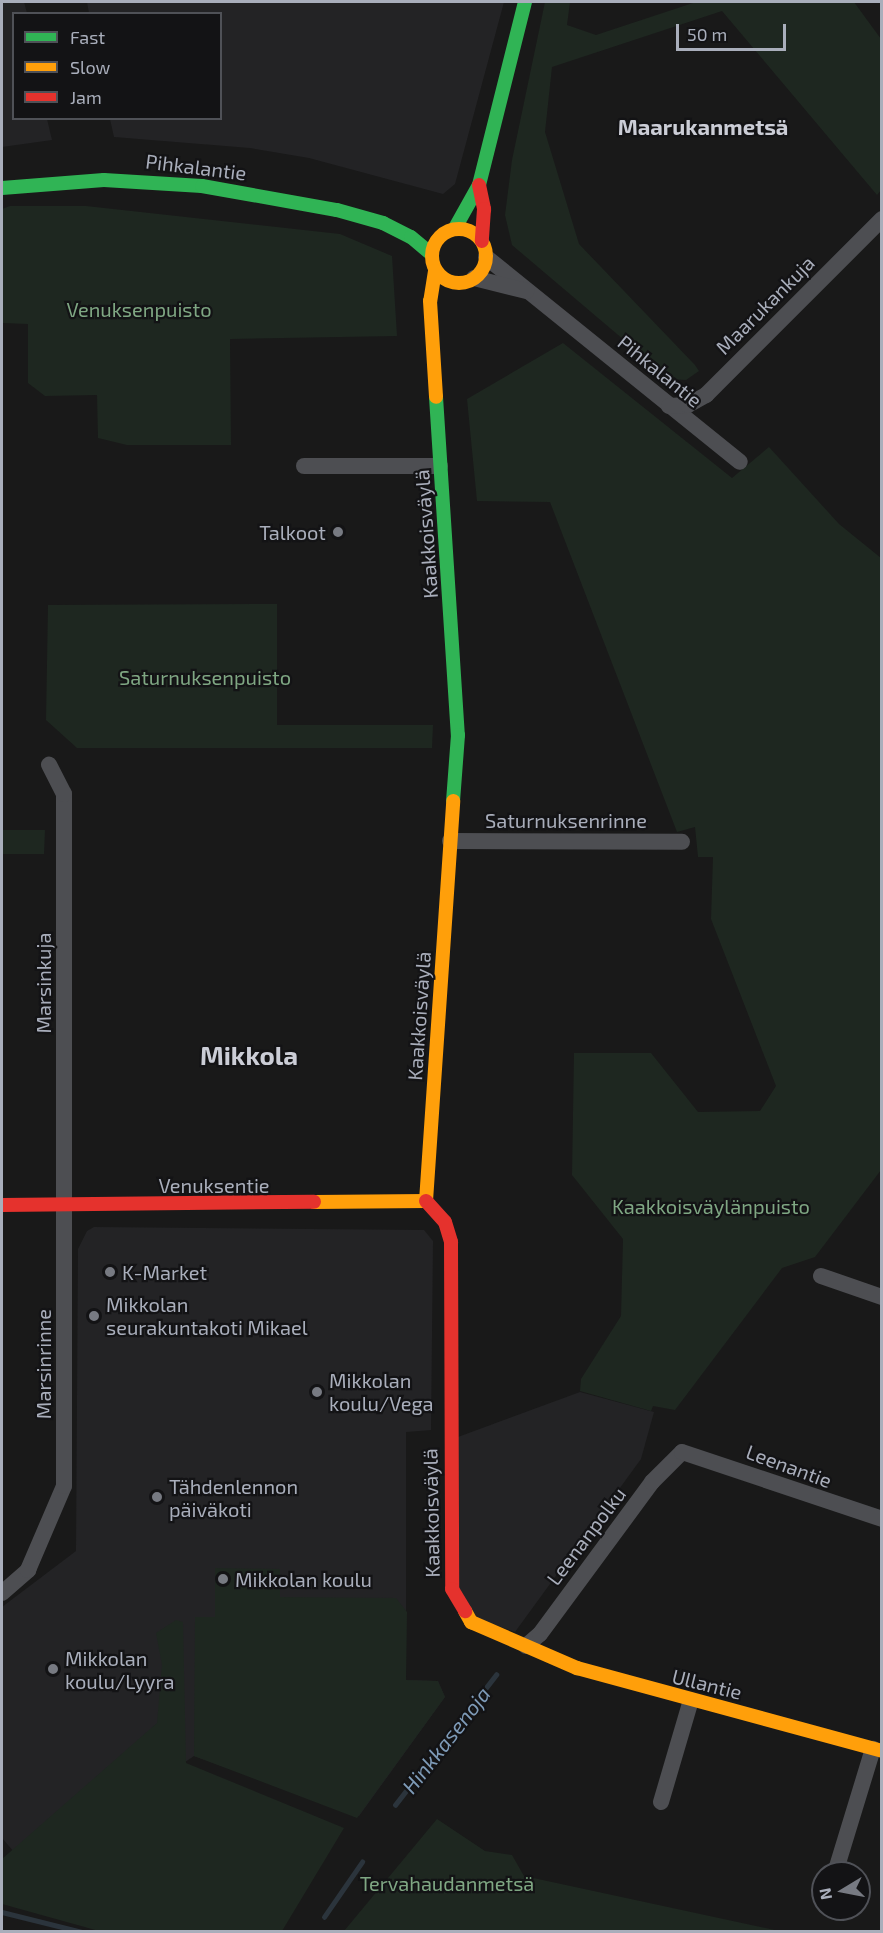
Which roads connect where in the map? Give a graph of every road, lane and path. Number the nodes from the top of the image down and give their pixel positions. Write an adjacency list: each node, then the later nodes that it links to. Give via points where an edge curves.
1 (525, 2): 2 (street)
2 (479, 185): 6 (street); 7 (street, via 484,209)
3 (2, 188): 5 (street, Pihkalantie, via 156,181 337,210)
4 (882, 219): 13 (street, Maarukankuja, via 706,395 688,405)
5 (383, 223): 6 (street, Pihkalantie, via 416,224); 8 (street, Pihkalantie, via 411,237)
6 (448, 231): 7 (street, via 471,231); 8 (street)
7 (484, 249): 10 (street); 11 (street, Pihkalantie)
8 (431, 254): 9 (street)
9 (435, 271): 10 (street, via 446,280); 12 (street, Kaakkoisväylä, via 429,301)
10 (467, 281): 11 (street, Pihkalantie); 12 (street, Kaakkoisväylä, via 447,300)
11 (526, 291): 13 (street, Pihkalantie)
12 (434, 340): 16 (street, Kaakkoisväylä)
13 (669, 406): 14 (street, Pihkalantie)
14 (740, 462)
15 (304, 466): 16 (street)
16 (440, 466): 18 (street, Kaakkoisväylä, via 459,735)
17 (50, 765): 21 (street, Marsinkuja, via 64,794)
18 (450, 841): 19 (street, Saturnuksenrinne); 20 (street, Kaakkoisväylä)
19 (682, 842)
20 (426, 1201): 21 (street, Venuksentie); 28 (street, Kaakkoisväylä, via 445,1222 451,1242 452,1589 471,1622)
21 (64, 1204): 22 (street, Venuksentie); 27 (street, Marsinrinne, via 64,1486 28,1570)
22 (2, 1205)
23 (821, 1276): 24 (street)
24 (882, 1298)
25 (682, 1452): 26 (street, Leenantie); 28 (street, Leenanpolku, via 652,1482 540,1634)
26 (882, 1519)
27 (2, 1593)
28 (525, 1646): 29 (street, Ullantie, via 577,1668)
29 (691, 1700): 30 (street, Ullantie); 31 (street)
30 (878, 1750): 32 (street)
31 (661, 1802)
32 (839, 1861)

